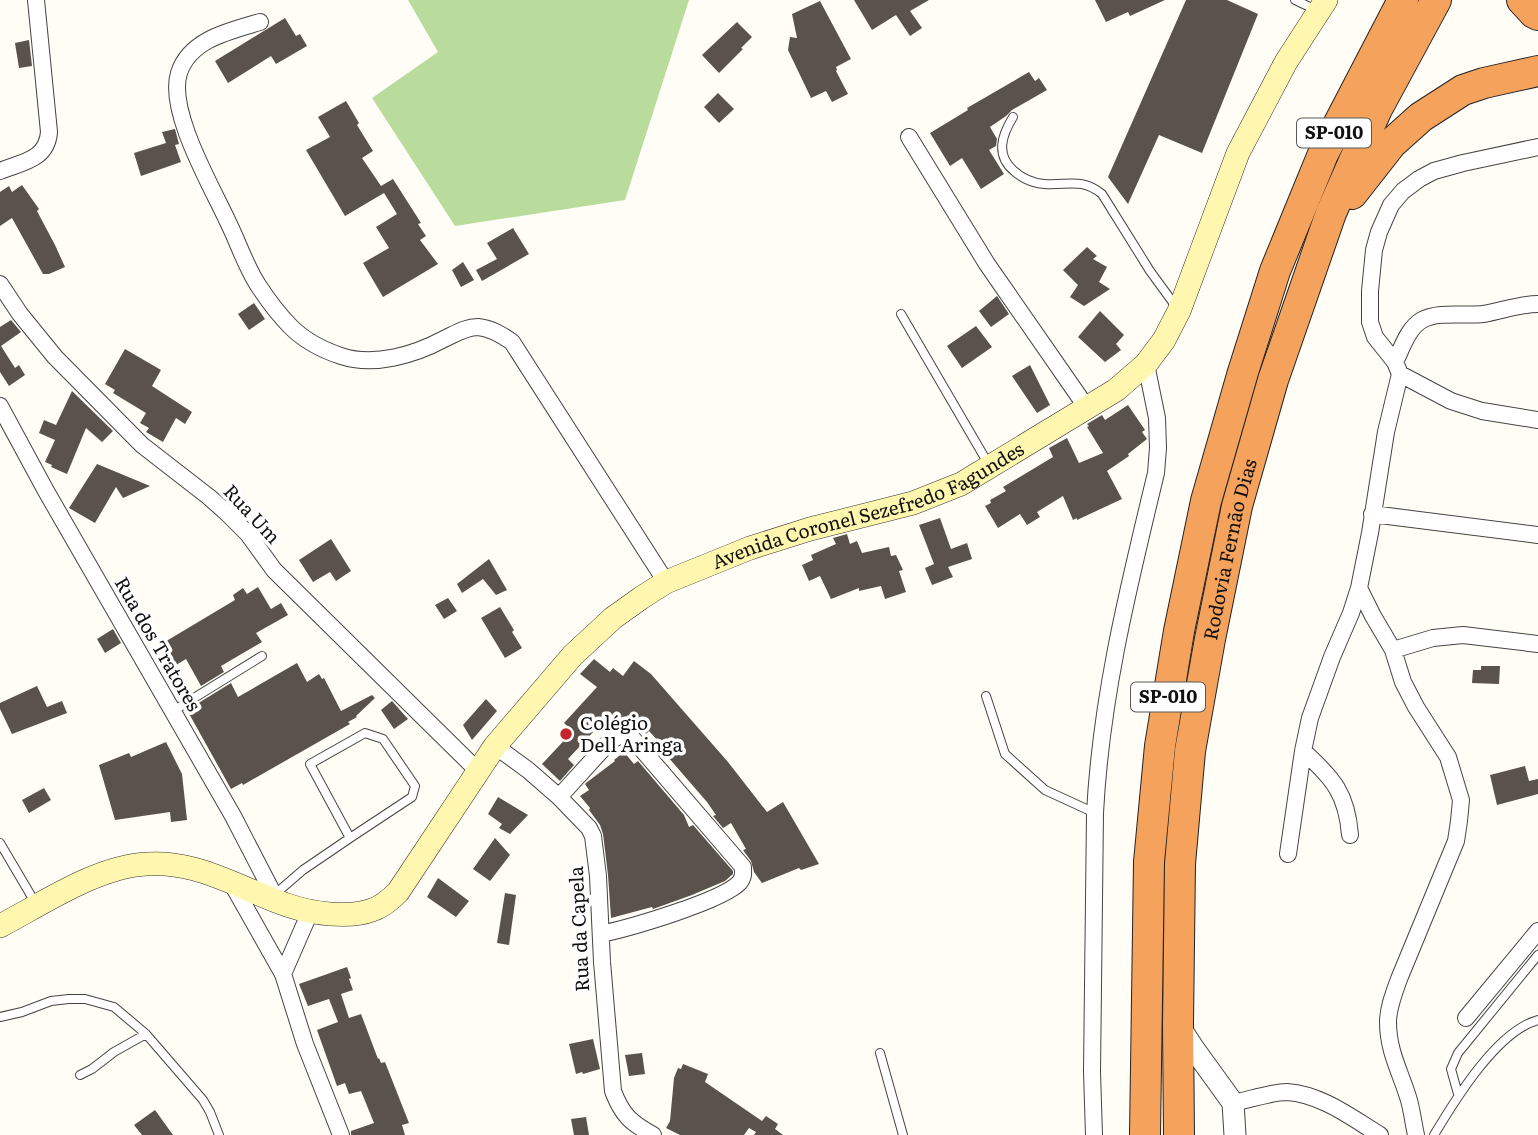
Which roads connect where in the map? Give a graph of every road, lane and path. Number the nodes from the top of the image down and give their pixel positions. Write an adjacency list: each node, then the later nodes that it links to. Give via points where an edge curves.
1 (36, 0): 13 (street, via 48,141 37,156)
2 (1295, 0): 6 (lane)
3 (1403, 0): 66 (highway, Rodovia Fernão Dias / SP-010, via 1323,154 1275,271 1206,501 1160,746 1149,862)
4 (1436, 0): 14 (highway, Rodovia Fernão Dias / SP-010, via 1377,109)
5 (1522, 0): 7 (highway)
6 (1322, 6): 17 (main road, Avenida Coronel Sezefredo Fagundes, via 1238,153)
7 (1538, 15)
8 (260, 22): 27 (street, via 220,34 200,46 185,59 176,88 188,137 257,284 305,339 342,357 377,360 401,356 476,327 512,342)
9 (1538, 71): 14 (highway, via 1463,90 1421,117 1392,143 1349,199)
10 (1013, 117): 17 (lane, via 1002,144 1009,167 1024,180 1092,186)
11 (909, 137): 22 (street, via 987,264)
12 (1538, 147): 20 (street, via 1434,171 1403,191 1391,205 1374,250 1369,308 1375,337)
13 (0, 171)
14 (1331, 213): 55 (highway, Rodovia Fernão Dias / SP-010, via 1272,380 1237,506 1210,639 1190,751 1180,864)
15 (0, 284): 36 (street, Rua Um, via 55,357 142,445 227,513 274,570)
16 (1538, 304): 20 (street, via 1423,319 1408,336)
17 (1179, 311): 19 (main road, Avenida Coronel Sezefredo Fagundes)
18 (901, 314): 24 (lane)
19 (1146, 364): 22 (main road, Avenida Coronel Sezefredo Fagundes); 38 (street, via 1157,418 1156,472 1120,624 1100,744)
20 (1397, 368): 23 (street, via 1451,401); 25 (street)
21 (0, 406): 33 (street, Rua dos Tratores)
22 (1087, 408): 24 (main road, Avenida Coronel Sezefredo Fagundes)
23 (1538, 420)
24 (989, 466): 27 (main road, Avenida Coronel Sezefredo Fagundes, via 961,484 913,503 762,544)
25 (1372, 514): 26 (street); 28 (street)
26 (1538, 535)
27 (666, 582): 34 (main road, Avenida Coronel Sezefredo Fagundes, via 613,618 573,654)
28 (1359, 588): 30 (street); 35 (street, via 1310,718)
29 (1538, 644): 30 (street, via 1463,635)
30 (1393, 650): 70 (street, via 1403,682 1448,757 1461,800 1456,841 1399,979 1388,1020 1390,1046)
31 (262, 656): 33 (lane)
32 (986, 696): 38 (lane, via 1005,754 1045,790)
33 (173, 711): 44 (street, Rua dos Tratores)
34 (495, 746): 36 (main road, Avenida Coronel Sezefredo Fagundes); 37 (street, Rua da Capela)
35 (1303, 751): 39 (street, via 1339,792); 42 (street)
36 (478, 771): 46 (main road, Avenida Coronel Sezefredo Fagundes, via 388,901 374,910 349,915)
37 (559, 797): 49 (street, Rua da Capela, via 593,836); 49 (street, via 610,741 623,735 632,739 743,867 742,881 732,890 684,910)
38 (1095, 813): 65 (street)
39 (1350, 835)
40 (350, 838): 40 (lane, via 412,797 415,786 383,738 365,733 310,764); 44 (lane, via 303,870)
41 (0, 843): 45 (lane)
42 (1288, 853)
43 (230, 882): 44 (main road, Avenida Coronel Sezefredo Fagundes); 45 (main road, Avenida Coronel Sezefredo Fagundes, via 194,869 144,864 85,881); 51 (street)
44 (276, 899): 46 (main road, Avenida Coronel Sezefredo Fagundes)
45 (38, 906): 47 (main road, Avenida Coronel Sezefredo Fagundes)
46 (310, 912): 51 (street)
47 (0, 926)
48 (1538, 931): 53 (street)
49 (601, 934): 63 (street, Rua da Capela, via 613,1091 631,1122)
50 (1538, 955): 59 (lane, via 1458,1053 1451,1069)
51 (284, 974): 62 (street, via 305,1044)
52 (0, 1017): 56 (lane, via 51,1001 85,999 114,1007)
53 (1466, 1018)
54 (1538, 1020): 59 (lane, via 1503,1041)
55 (1178, 1025): 60 (street); 67 (highway, Rodovia Fernão Dias / SP-010)
56 (146, 1034): 58 (lane); 61 (lane, via 203,1100)
57 (880, 1053): 64 (lane)
58 (80, 1075)
59 (1458, 1094): 71 (lane)
60 (1233, 1103): 68 (street); 69 (street, via 1284,1092 1298,1094 1336,1107)
61 (219, 1135)
62 (341, 1135)
63 (653, 1135)
64 (903, 1135)
65 (1094, 1135)
66 (1145, 1135)
67 (1179, 1135)
68 (1235, 1135)
69 (1380, 1135)
70 (1416, 1135)
71 (1434, 1135)

